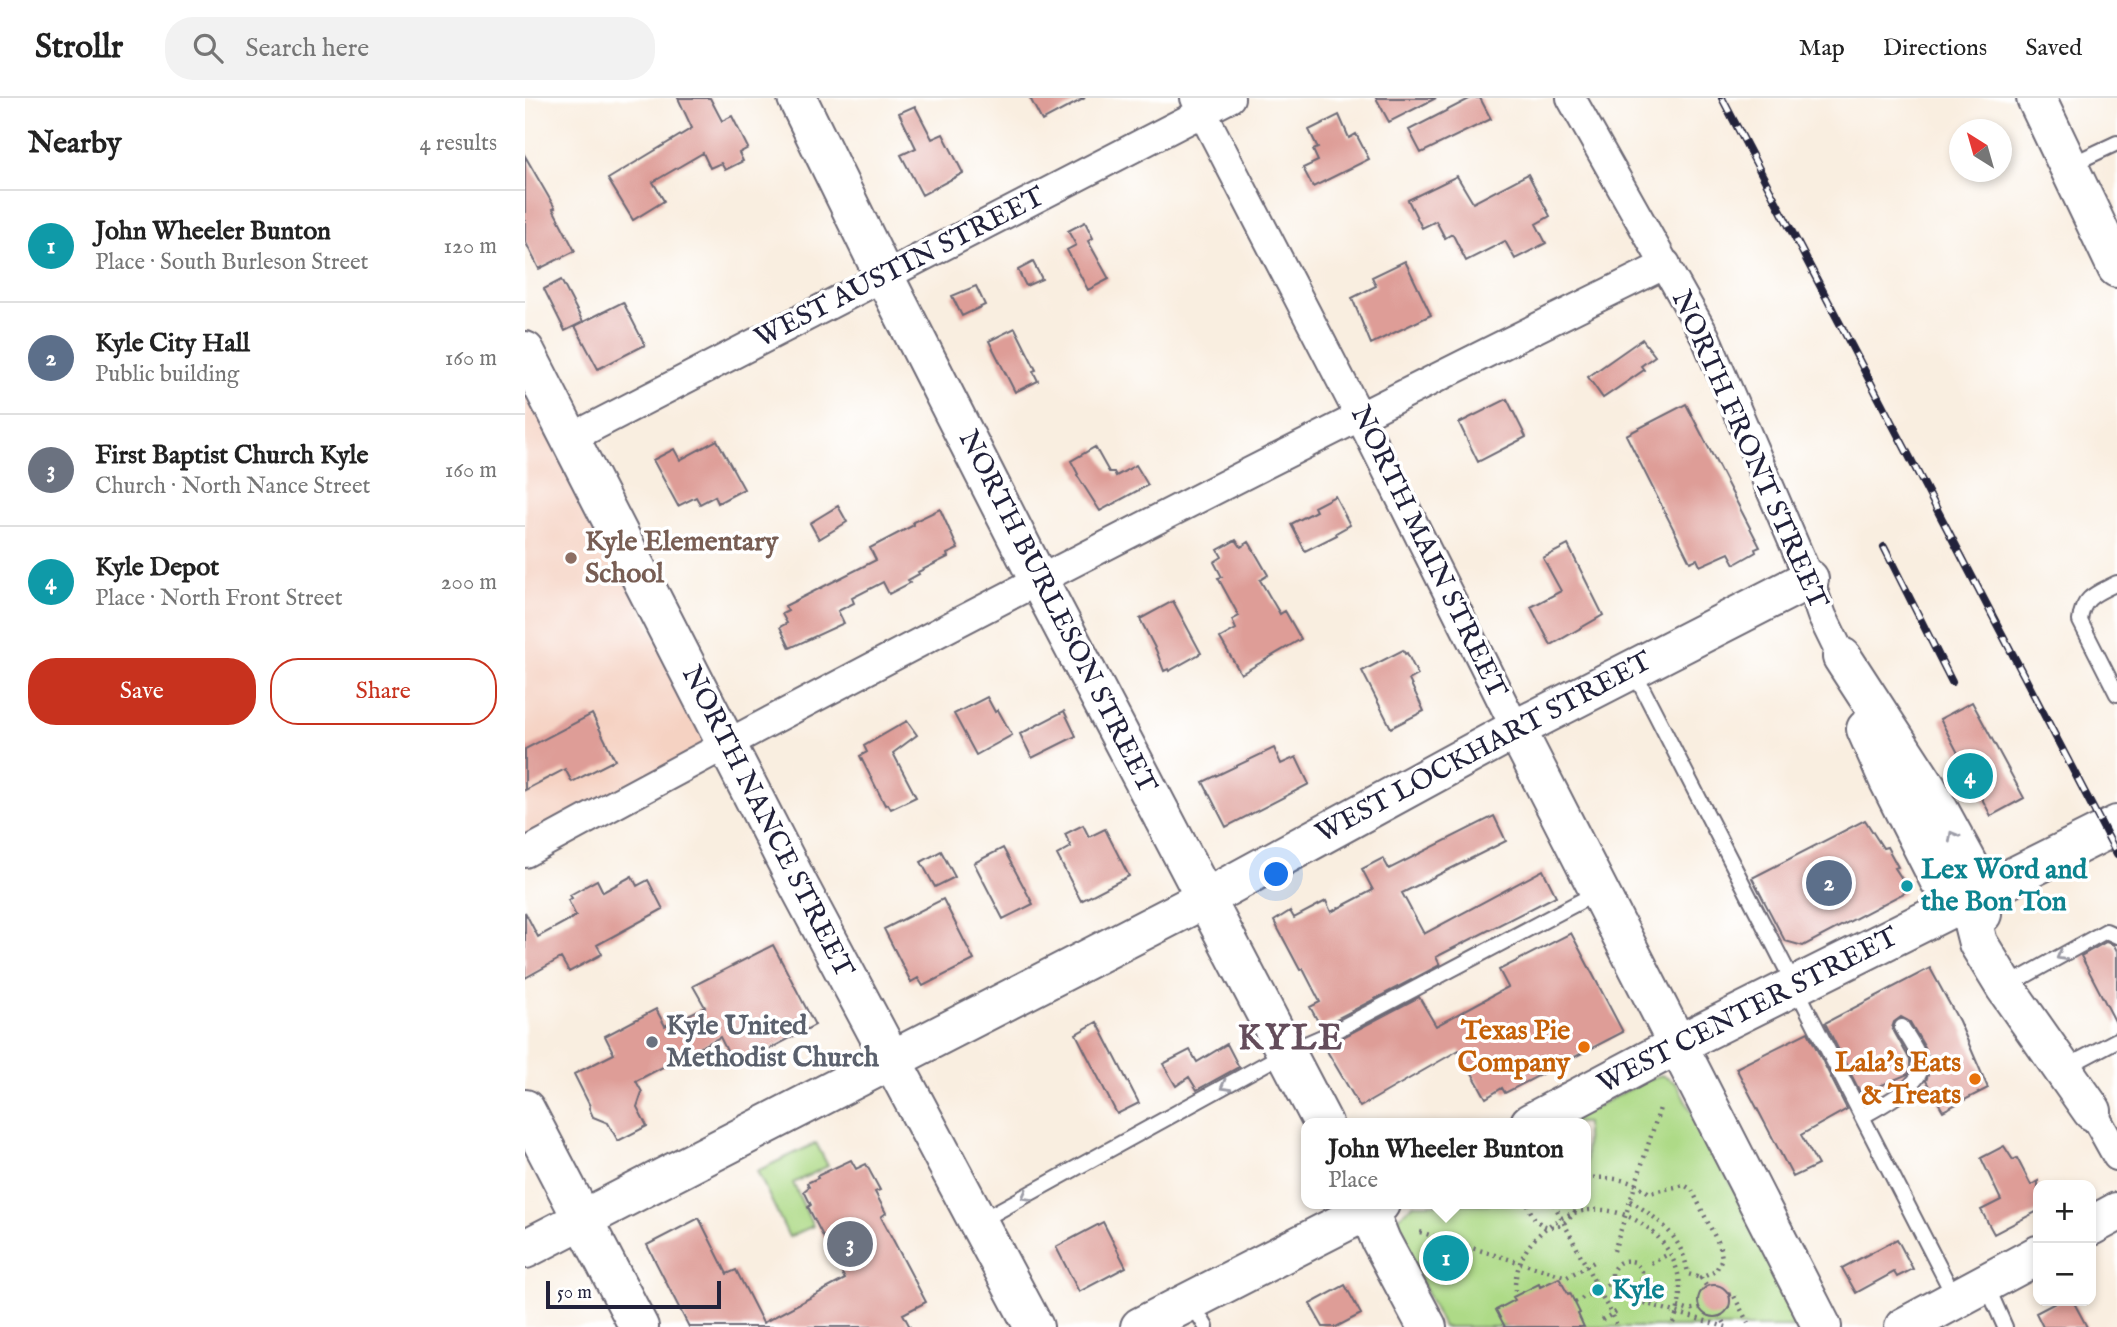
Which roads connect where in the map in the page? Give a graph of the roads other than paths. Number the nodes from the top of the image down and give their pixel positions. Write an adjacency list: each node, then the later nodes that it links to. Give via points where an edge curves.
1 (797, 98): 10 (street, NORTH BURLESON STREET)
2 (1230, 98): 5 (street, WEST AUSTIN STREET)
3 (1571, 98): 8 (street, NORTH FRONT STREET)
4 (2036, 98): 7 (street)
5 (1198, 105): 10 (street, WEST AUSTIN STREET); 12 (street, NORTH MAIN STREET)
6 (2117, 143): 7 (lane)
7 (2069, 166): 9 (street)
8 (1666, 264): 12 (street); 15 (street, NORTH FRONT STREET, via 1705,336)
9 (2117, 268)
10 (884, 276): 13 (street, WEST AUSTIN STREET); 14 (street, NORTH BURLESON STREET)
11 (525, 351): 13 (street, NORTH NANCE STREET)
12 (1359, 415): 14 (street); 20 (street, NORTH MAIN STREET)
13 (571, 438): 21 (street, NORTH NANCE STREET)
14 (1038, 579): 21 (street); 25 (street, NORTH BURLESON STREET)
15 (1809, 579): 17 (street, NORTH FRONT STREET); 18 (street, WEST LOCKHART STREET)
16 (2117, 583): 19 (lane, via 2087,599 2080,621)
17 (1842, 657): 26 (street, NORTH FRONT STREET, via 1865,727 1939,880)
18 (1633, 669): 20 (street, WEST LOCKHART STREET); 29 (lane)
19 (2117, 694)
20 (1516, 729): 24 (street, NORTH MAIN STREET); 25 (street, WEST LOCKHART STREET)
21 (726, 743): 23 (street); 34 (street, NORTH NANCE STREET)
22 (2117, 825): 26 (street, WEST CENTER STREET)
23 (525, 853)
24 (1598, 892): 32 (street, NORTH MAIN STREET); 33 (lane)
25 (1206, 898): 33 (street, NORTH BURLESON STREET); 34 (street, WEST LOCKHART STREET)
26 (1967, 900): 28 (street, via 1978,943); 29 (street, WEST CENTER STREET)
27 (2117, 936): 28 (lane, one-way to 28, via 2106,931)
28 (2015, 981): 35 (street); 38 (street)
29 (1796, 987): 32 (street, WEST CENTER STREET); 37 (lane)
30 (1902, 1027): 37 (lane, via 1921,1063 1920,1072 1903,1090)
31 (2117, 1040): 35 (lane)
32 (1679, 1044): 40 (street, WEST CENTER STREET); 56 (street, NORTH MAIN STREET)
33 (1285, 1053): 39 (street, NORTH BURLESON STREET); 46 (lane, one-way to 46)
34 (890, 1059): 45 (street, WEST LOCKHART STREET); 46 (street, NORTH NANCE STREET)
35 (2070, 1065): 38 (street)
36 (525, 1109): 45 (street)
37 (1863, 1116): 50 (lane)
38 (2103, 1116): 41 (street)
39 (1320, 1118)
40 (1539, 1118)
41 (2117, 1156)
42 (1367, 1209): 51 (street)
43 (1373, 1209): 55 (street, via 1381,1241)
44 (2117, 1212): 47 (street)
45 (582, 1219): 48 (street, WEST LOCKHART STREET); 52 (street)
46 (979, 1222): 53 (street, NORTH NANCE STREET)
47 (2096, 1223)
48 (525, 1248)
49 (2033, 1258): 50 (street)
50 (1971, 1291): 57 (street); 58 (lane)
51 (1198, 1314): 54 (street)
52 (639, 1327)
53 (1034, 1327)
54 (1140, 1327)
55 (1427, 1327)
56 (1822, 1327)
57 (1904, 1327)
58 (2005, 1327)

